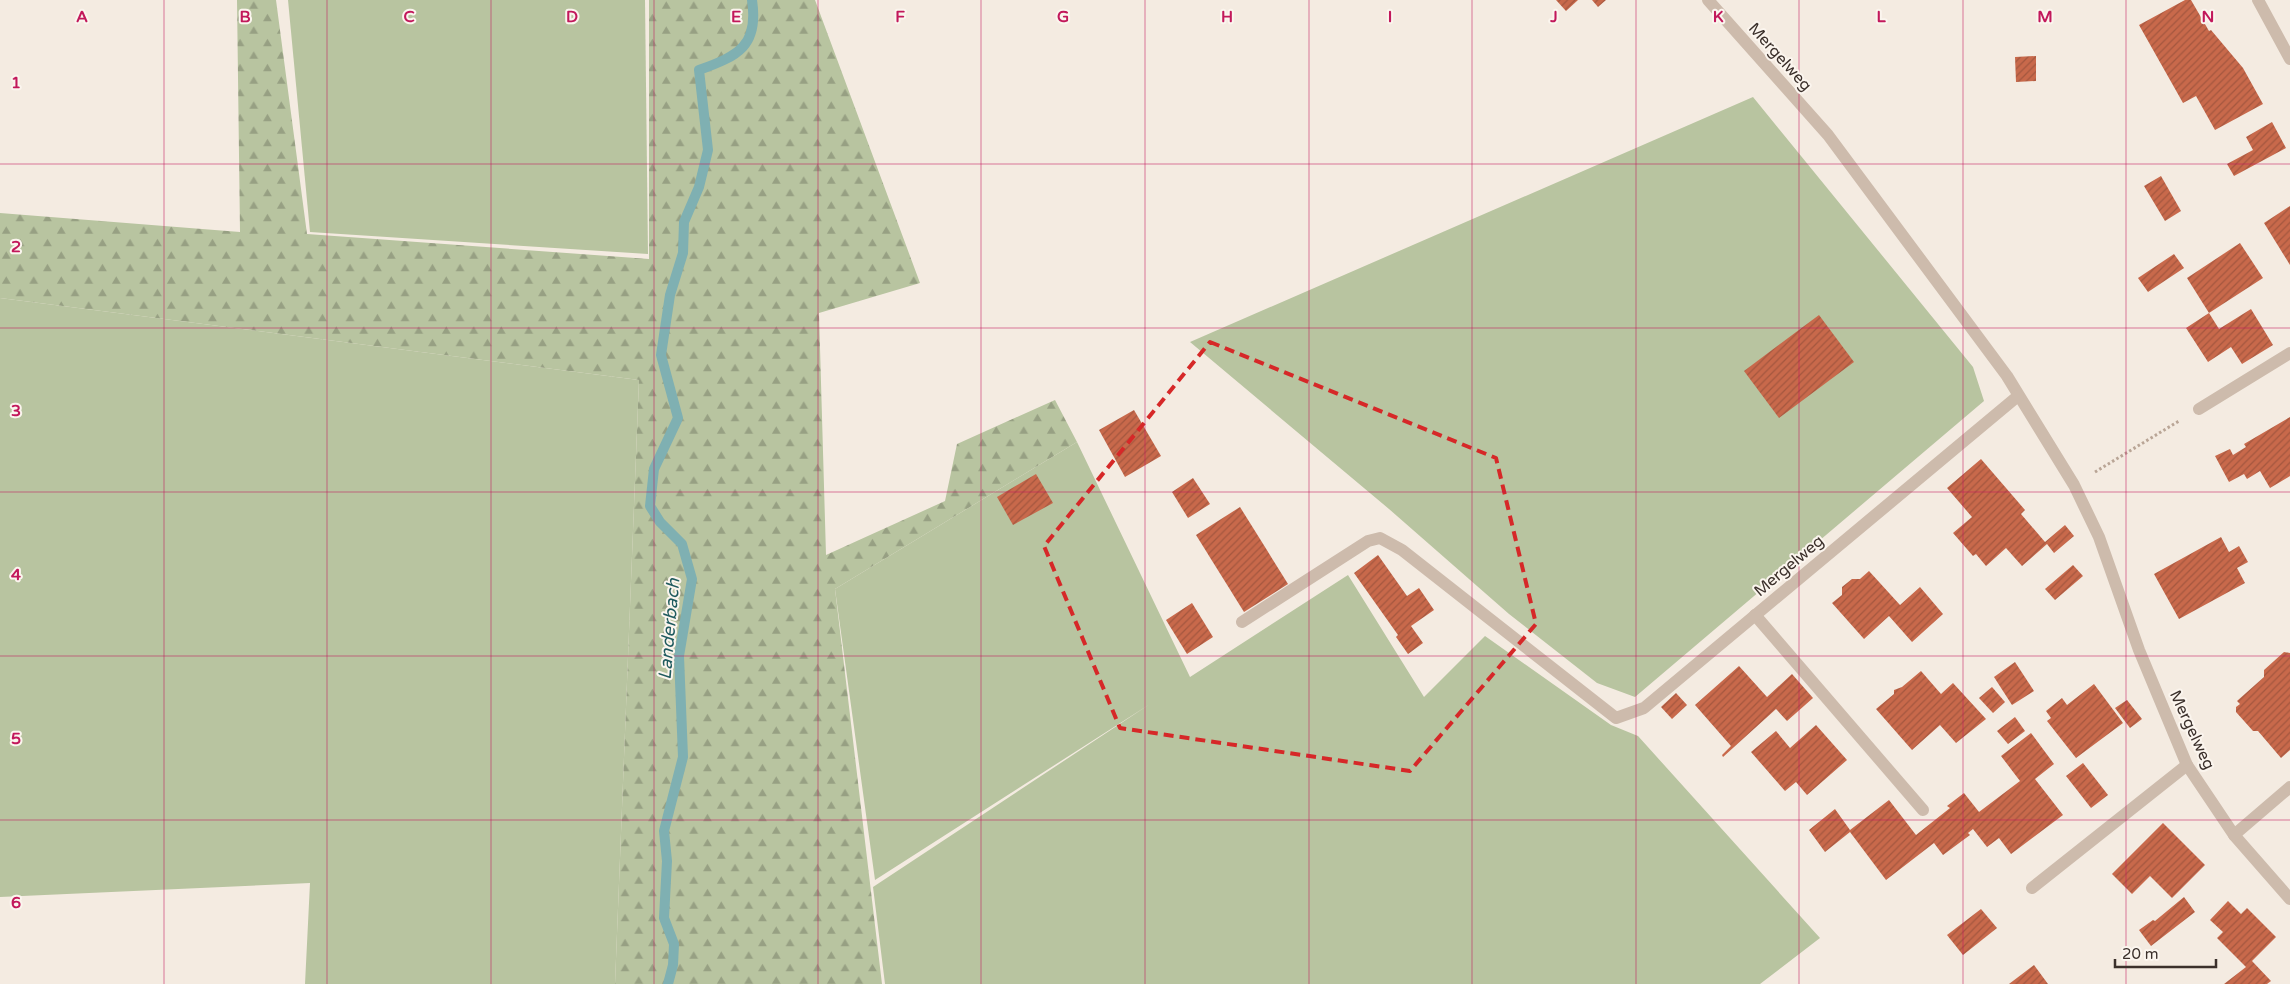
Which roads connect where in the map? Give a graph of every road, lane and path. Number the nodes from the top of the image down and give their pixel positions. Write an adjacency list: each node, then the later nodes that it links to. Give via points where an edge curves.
1 (1708, 0): 5 (street, Mergelweg, via 1828,135 2007,376)
2 (2258, 0): 3 (street)
3 (2290, 59)
4 (2290, 353): 6 (street)
5 (2018, 396): 7 (street, Mergelweg); 8 (street, Mergelweg)
6 (2199, 409): 7 (path)
7 (2074, 485): 10 (street, Mergelweg, via 2099,537 2138,650)
8 (1755, 615): 9 (street, via 1644,708 1616,718 1402,550 1380,538 1368,541); 12 (street, Mergelweg)
9 (1242, 622)
10 (2187, 765): 13 (street, Mergelweg); 14 (street)
11 (2290, 787): 13 (street)
12 (1923, 810)
13 (2234, 836): 15 (street, Mergelweg)
14 (2032, 888)
15 (2290, 899)

